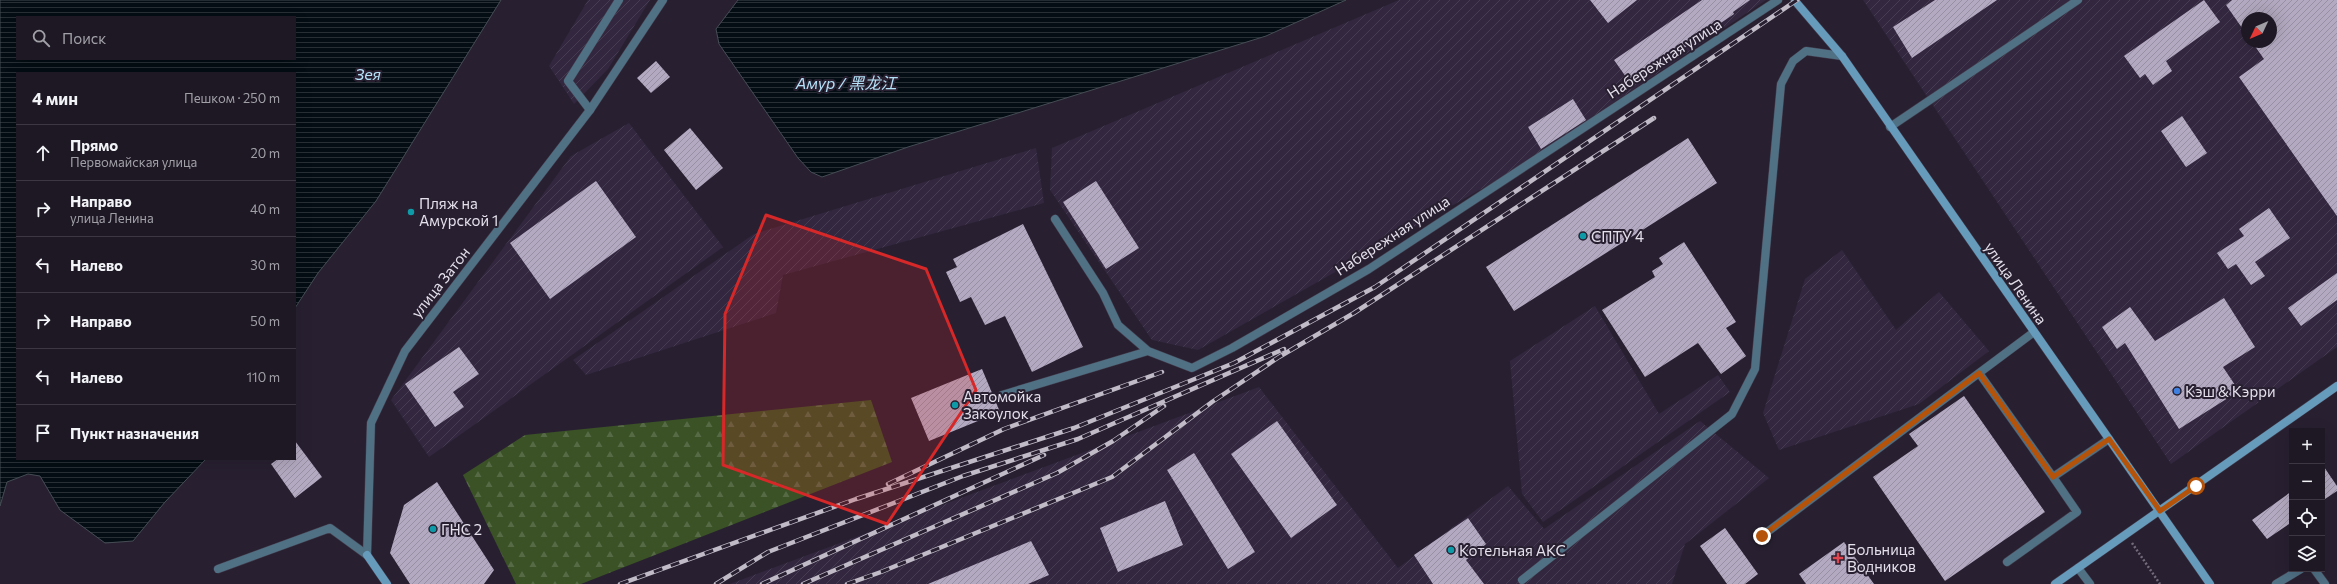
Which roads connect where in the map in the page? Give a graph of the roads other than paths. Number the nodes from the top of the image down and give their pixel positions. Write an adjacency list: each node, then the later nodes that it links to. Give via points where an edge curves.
1 (619, 0): 7 (street, via 568,81)
2 (663, 0): 7 (street, улица Затон)
3 (1778, 0): 11 (street, Набережная улица, via 1369,269 1232,348 1192,368)
4 (1795, 0): 6 (street, улица Ленина)
5 (2078, 0): 8 (street)
6 (1842, 56): 8 (street, улица Ленина); 25 (street, via 1806,51 1793,60 1782,84 1755,369 1732,414)
7 (590, 110): 19 (street, улица Затон, via 405,350 371,423)
8 (1890, 127): 10 (street, улица Ленина)
9 (1055, 219): 11 (street, Набережная улица, via 1103,293 1118,325)
10 (2034, 332): 12 (street); 15 (street, улица Ленина)
11 (1148, 351): 14 (street)
12 (1979, 373): 16 (street); 18 (street)
13 (2337, 386): 17 (street)
14 (1002, 395)
15 (2109, 439): 16 (street); 17 (street, улица Ленина)
16 (2053, 477): 20 (street, via 2077,512)
17 (2160, 511): 21 (street); 29 (street, улица Ленина)
18 (1762, 536)
19 (367, 555): 22 (street, via 330,528); 26 (street)
20 (2007, 562)
21 (2078, 568): 27 (street); 28 (street)
22 (218, 569)
23 (2296, 572): 30 (street)
24 (2316, 572): 31 (street)
25 (1522, 580)
26 (387, 584)
27 (2055, 584)
28 (2090, 584)
29 (2210, 584)
30 (2276, 584)
31 (2325, 584)

